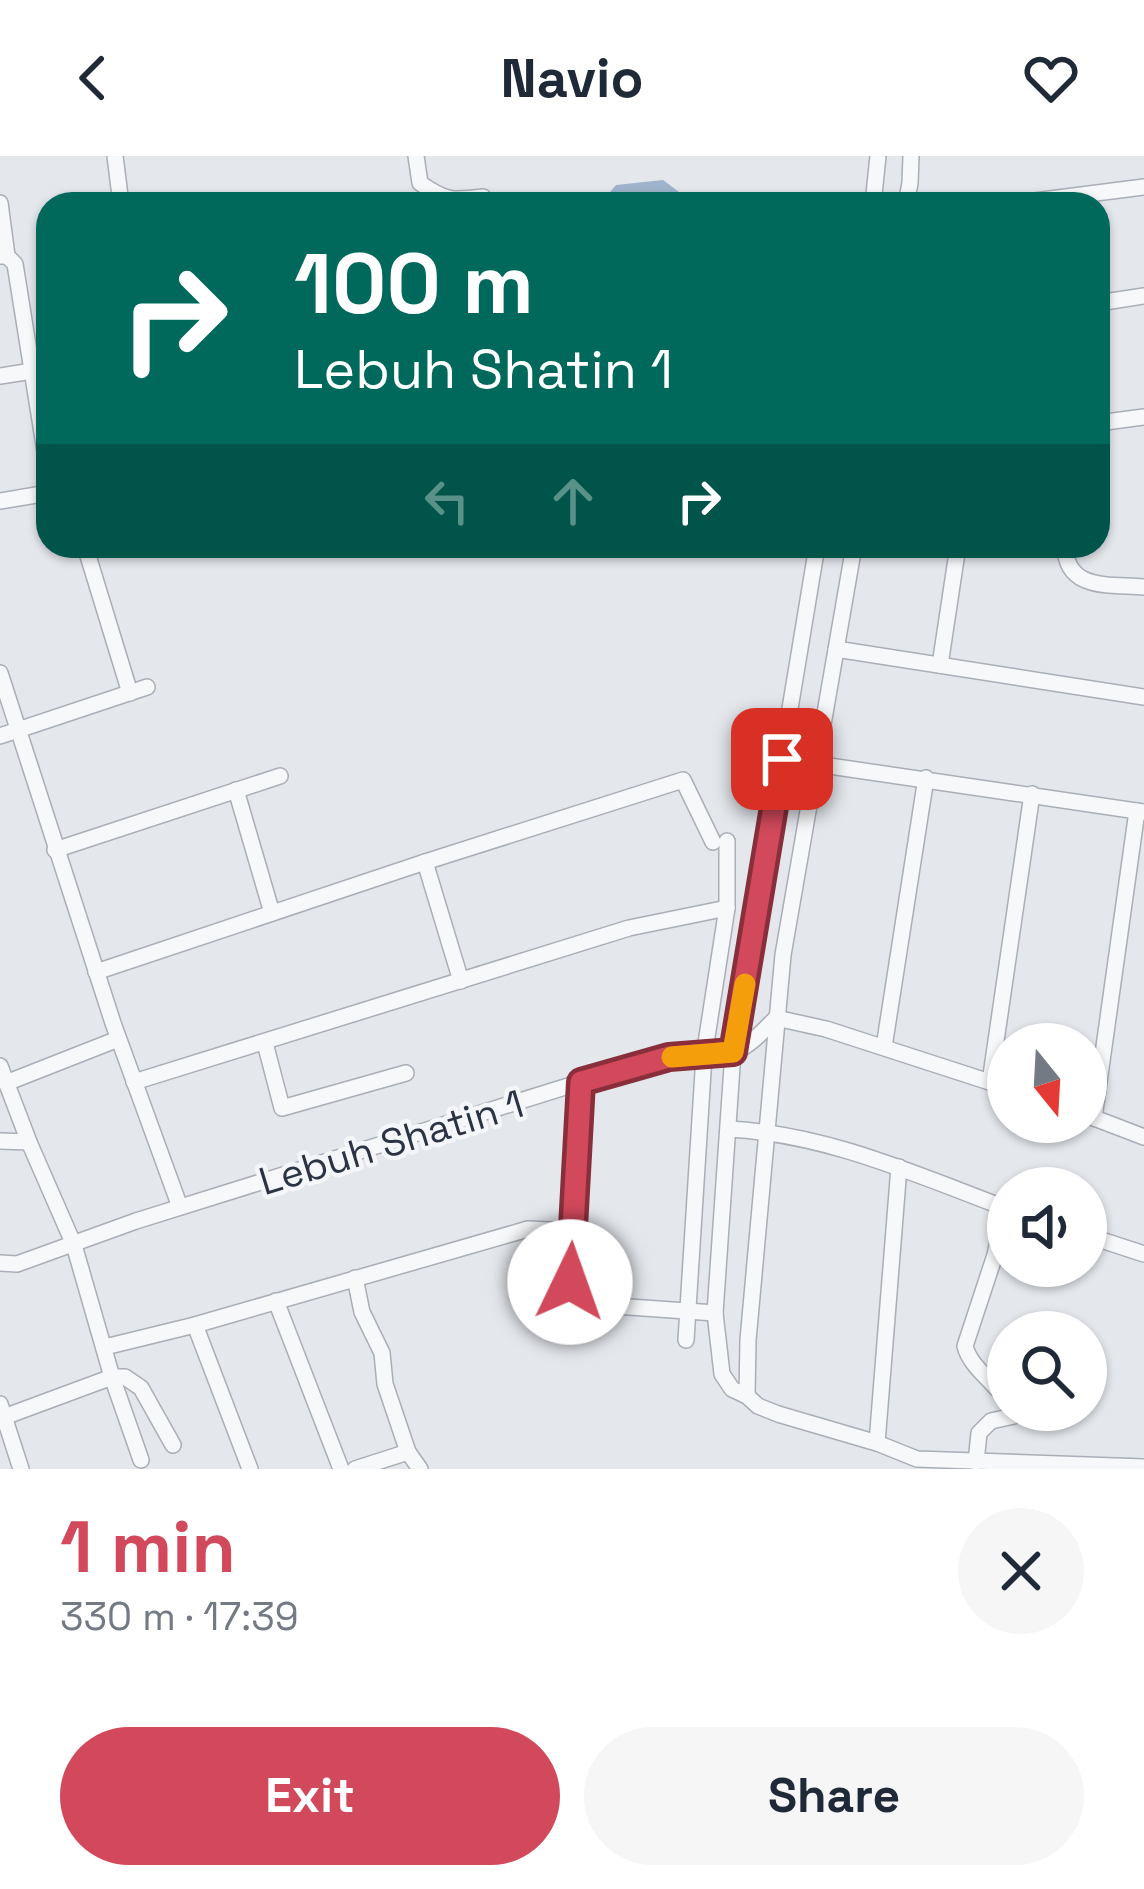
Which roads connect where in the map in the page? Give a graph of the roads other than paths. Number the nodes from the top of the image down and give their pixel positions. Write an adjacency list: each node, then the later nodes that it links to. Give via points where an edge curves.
1 (115, 156): 6 (street)
2 (416, 156): 7 (street, via 420,182)
3 (878, 156): 8 (street)
4 (911, 156): 9 (street)
5 (1144, 187): 10 (street)
6 (120, 192)
7 (433, 192)
8 (874, 192)
9 (908, 192)
10 (1105, 192)
11 (0, 203): 12 (street)
12 (6, 257): 15 (street, via 15,264)
13 (1144, 296): 14 (street)
14 (1110, 301)
15 (32, 371): 16 (street); 17 (street)
16 (0, 376)
17 (36, 396)
18 (1144, 417): 19 (street)
19 (1110, 421)
20 (36, 496): 21 (street)
21 (0, 501)
22 (89, 558): 32 (street)
23 (815, 558): 36 (street)
24 (852, 558): 28 (street)
25 (956, 558): 29 (street)
26 (1067, 558): 27 (street, via 1076,577)
27 (1144, 587)
28 (836, 649): 29 (street); 37 (street)
29 (940, 665): 33 (street)
30 (0, 673): 34 (street)
31 (147, 687): 32 (street)
32 (130, 693): 34 (street)
33 (1144, 697)
34 (18, 730): 35 (street); 43 (street)
35 (0, 736)
36 (782, 759): 37 (street); 55 (street)
37 (818, 762): 39 (street); 49 (street)
38 (280, 776): 40 (street)
39 (926, 778): 41 (street); 54 (street)
40 (236, 790): 43 (street); 46 (street)
41 (1032, 794): 42 (street); 50 (street)
42 (1140, 811): 51 (street)
43 (55, 850): 47 (street)
44 (424, 862): 45 (street, via 683,780 720,842); 46 (street); 48 (street)
45 (727, 908): 48 (street, via 629,928); 56 (street)
46 (272, 914): 47 (street)
47 (96, 972): 52 (street)
48 (461, 981): 53 (street)
49 (776, 1018): 54 (street); 55 (street); 65 (street)
50 (999, 1023)
51 (1105, 1023)
52 (118, 1039): 60 (street); 62 (street)
53 (265, 1043): 58 (street, via 281,1108); 60 (street)
54 (884, 1047): 59 (street)
55 (733, 1052): 56 (street, Lebuh Shatin 1); 64 (street)
56 (704, 1056): 61 (street, Lebuh Shatin 1, via 669,1057); 80 (street)
57 (0, 1066): 62 (street)
58 (406, 1073)
59 (987, 1081)
60 (134, 1082): 71 (street)
61 (581, 1082): 71 (street, Lebuh Shatin 1); 72 (street)
62 (6, 1083): 68 (street)
63 (1107, 1123): 66 (street)
64 (729, 1129): 65 (street); 81 (street)
65 (766, 1131): 69 (street); 87 (street)
66 (1144, 1137)
67 (0, 1142): 68 (street)
68 (29, 1142): 74 (street)
69 (899, 1167): 70 (street); 90 (street)
70 (987, 1200)
71 (180, 1207): 74 (street, Lebuh Shatin 1)
72 (573, 1231): 77 (street, via 528,1229); 80 (street, via 570,1282 577,1298)
73 (1107, 1242): 75 (street)
74 (74, 1244): 76 (street, Lebuh Shatin 1); 84 (street)
75 (1144, 1254)
76 (0, 1263)
77 (355, 1278): 79 (street); 92 (street)
78 (987, 1279): 86 (street, via 965,1346)
79 (276, 1301): 82 (street); 99 (street)
80 (687, 1313): 81 (street); 83 (street)
81 (715, 1313): 87 (street, via 722,1374)
82 (195, 1325): 84 (street); 98 (street)
83 (686, 1340)
84 (105, 1347): 85 (street)
85 (112, 1377): 88 (street); 91 (street, via 140,1388); 93 (street)
86 (987, 1378)
87 (747, 1396): 90 (street, via 778,1414)
88 (2, 1410): 97 (street)
89 (987, 1425): 94 (street)
90 (877, 1443): 95 (street)
91 (173, 1445)
92 (408, 1452): 100 (street); 101 (street)
93 (141, 1460)
94 (976, 1462): 95 (street); 96 (street)
95 (914, 1464)
96 (1144, 1467)
97 (18, 1468)
98 (250, 1469)
99 (341, 1469)
100 (355, 1469)
101 (420, 1469)

